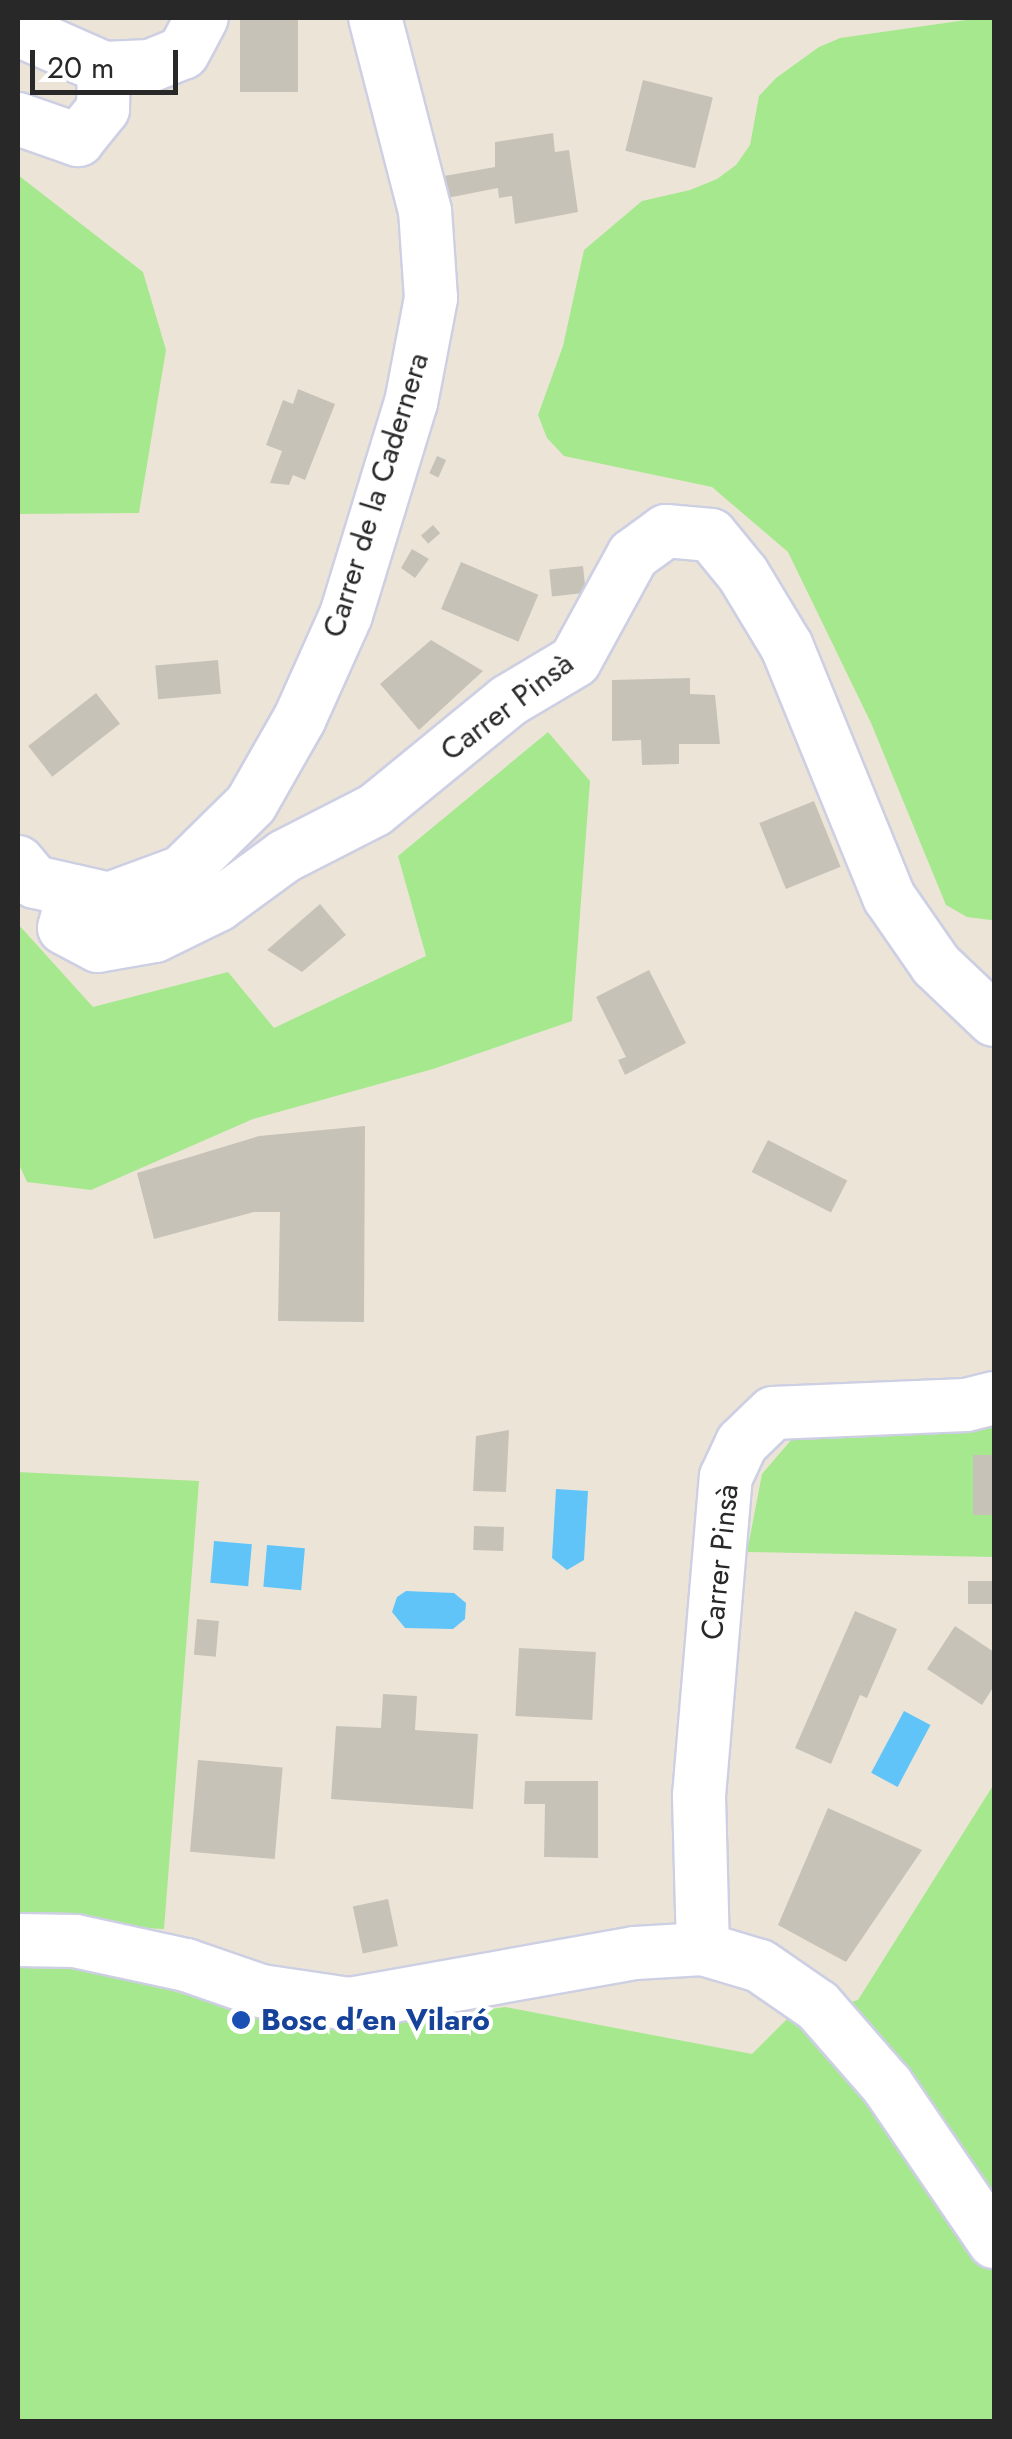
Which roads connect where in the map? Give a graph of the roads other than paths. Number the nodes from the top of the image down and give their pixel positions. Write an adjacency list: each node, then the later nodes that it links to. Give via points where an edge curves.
1 (202, 18): 4 (street, via 183,54 150,66)
2 (376, 18): 7 (street, Carrer de la Cadernera, via 425,210 431,298 411,402 346,614 299,720 251,804 182,872 110,899)
3 (18, 30): 4 (street)
4 (104, 68): 5 (street, via 103,109 78,140)
5 (18, 119)
6 (18, 862): 7 (street, Carrer de la Cadernera, via 36,882)
7 (74, 890): 8 (street, Carrer Pinsà, via 64,928 98,946 154,936 218,906 285,856 375,810 508,701 575,660 633,555 666,530 712,535 788,647 889,897 936,965)
8 (992, 1011)
9 (994, 1398): 11 (street, Carrer Pinsà, via 966,1405 774,1413 742,1442 726,1477 704,1738)
10 (18, 1940): 11 (street, via 75,1942 186,1966 261,1991 348,2004 635,1953)
11 (703, 1949): 12 (street, via 760,1966 818,2006 887,2084)
12 (994, 2242)

